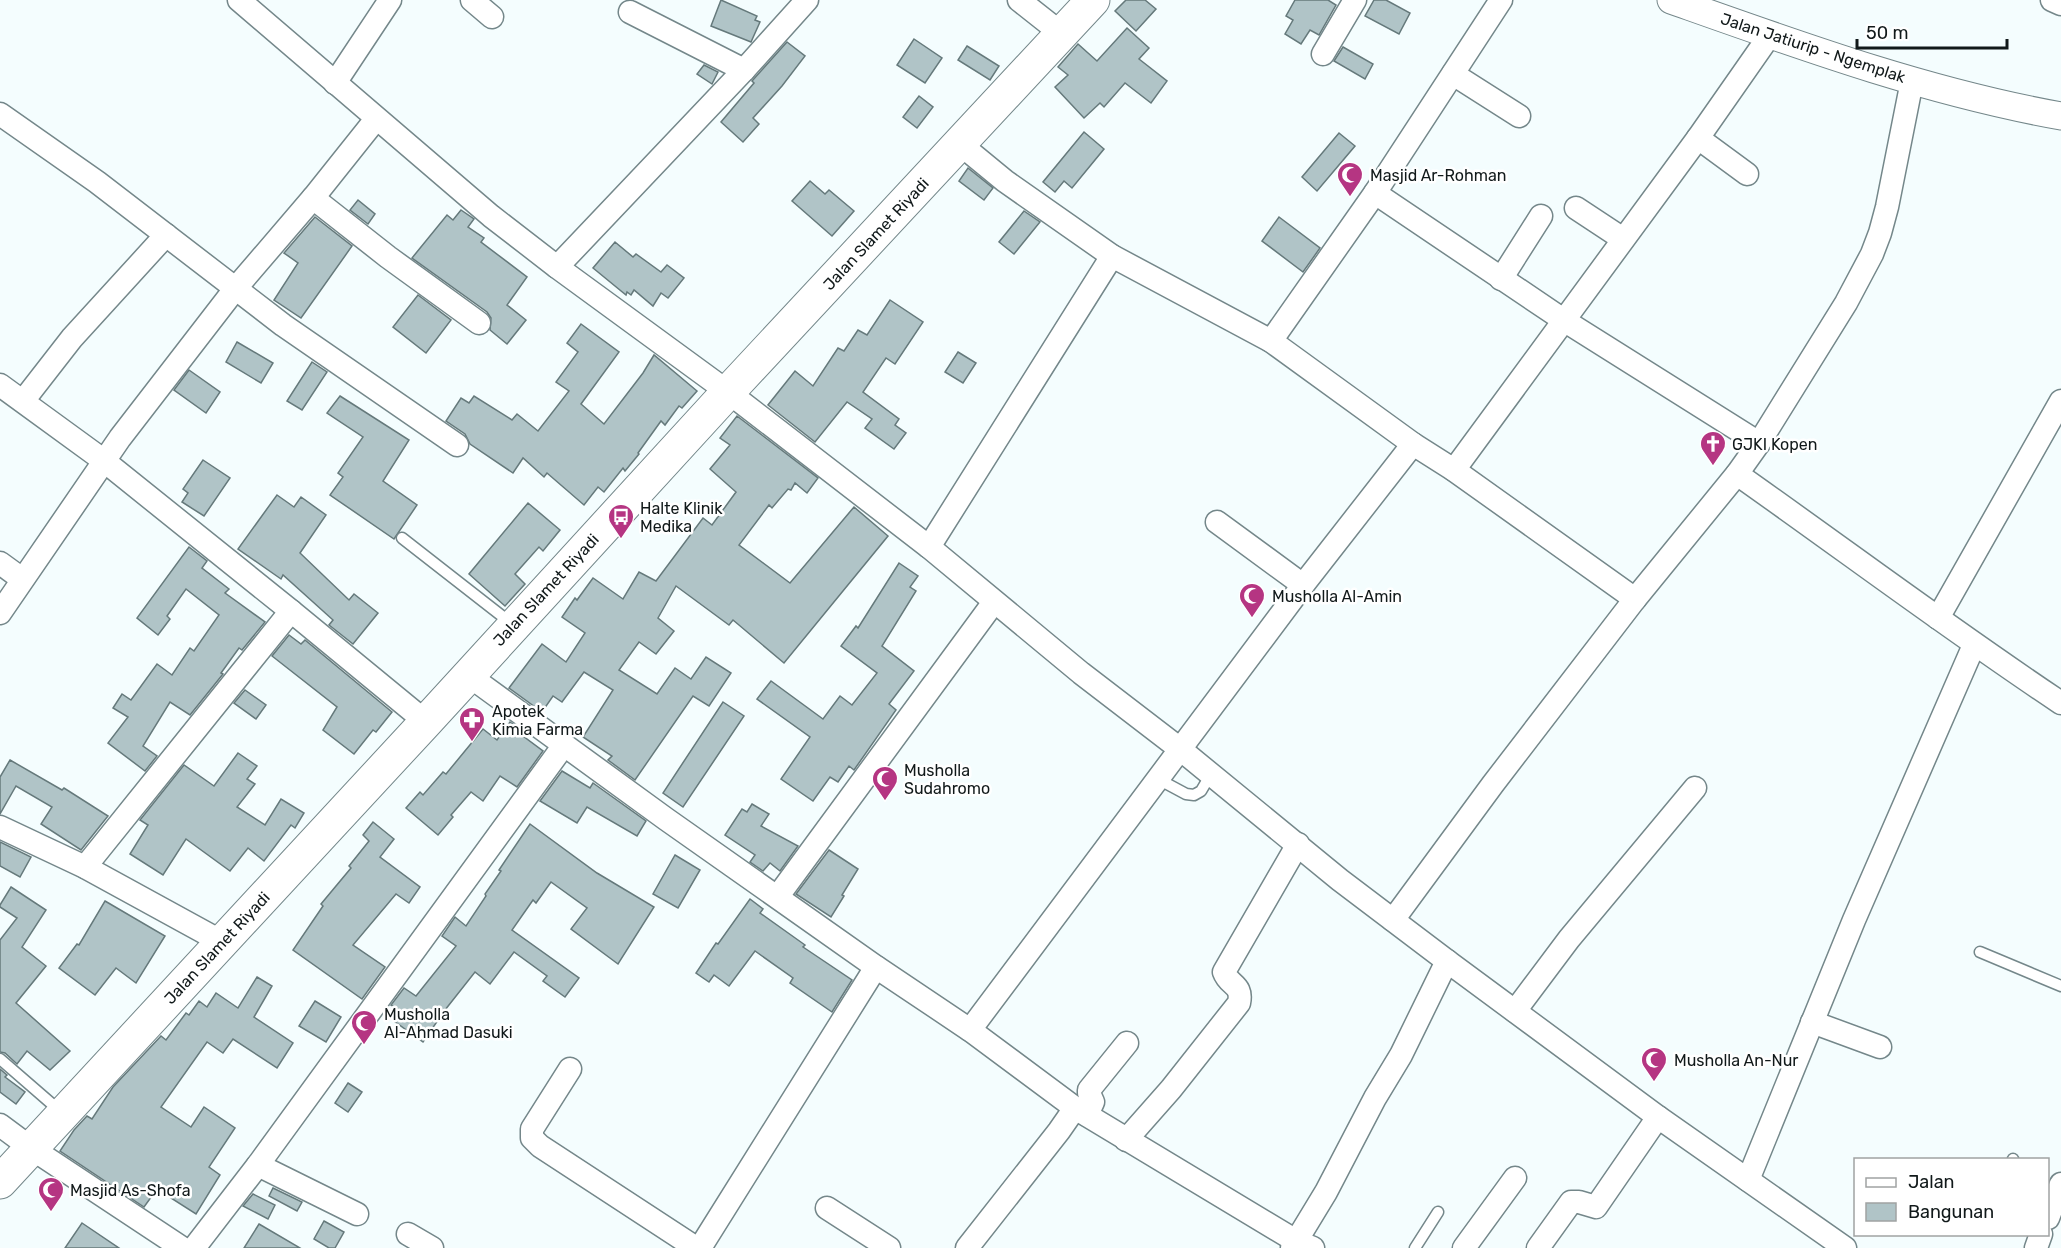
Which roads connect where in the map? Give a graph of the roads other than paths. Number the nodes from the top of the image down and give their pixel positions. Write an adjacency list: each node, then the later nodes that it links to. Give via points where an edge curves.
1 (239, 0): 20 (street)
2 (390, 0): 20 (street)
3 (472, 0): 13 (street)
4 (807, 0): 17 (street)
5 (1019, 0): 14 (street)
6 (1093, 0): 14 (main road, Jalan Slamet Riyadi)
7 (1355, 0): 16 (street)
8 (1501, 0): 18 (street)
9 (1671, 0): 15 (street, Jalan Jatiurip - Ngemplak)
10 (2052, 0): 11 (street)
11 (2061, 4)
12 (630, 12): 17 (street)
13 (492, 17)
14 (1062, 34): 26 (main road, Jalan Slamet Riyadi)
15 (1770, 35): 19 (street, Jalan Jatiurip - Ngemplak); 25 (street)
16 (1323, 54)
17 (744, 70): 35 (street)
18 (1453, 74): 22 (street); 28 (street)
19 (1912, 81): 23 (street, Jalan Jatiurip - Ngemplak); 46 (street, via 1887,207 1872,254)
20 (335, 83): 24 (street)
21 (0, 114): 32 (street)
22 (1519, 116)
23 (2061, 116)
24 (376, 119): 29 (street); 35 (street)
25 (1698, 138): 27 (street); 33 (street)
26 (960, 144): 34 (street, via 1005,181); 42 (main road, Jalan Slamet Riyadi)
27 (1747, 174)
28 (1375, 193): 36 (street); 40 (street)
29 (313, 198): 37 (street); 39 (street)
30 (1576, 208): 33 (street)
31 (1541, 216): 36 (street)
32 (166, 235): 37 (street); 43 (street, via 72,338)
33 (1623, 239): 38 (street)
34 (1112, 256): 40 (street); 54 (street)
35 (557, 267): 42 (street)
36 (1502, 279): 38 (street)
37 (235, 289): 48 (street); 49 (street)
38 (1564, 321): 46 (street); 50 (street)
39 (479, 323)
40 (1270, 341): 47 (street)
41 (0, 385): 43 (street)
42 (728, 392): 54 (street); 63 (main road, Jalan Slamet Riyadi)
43 (23, 401): 49 (street)
44 (2061, 401): 45 (street)
45 (2052, 438): 62 (street)
46 (1759, 443): 51 (street)
47 (1413, 444): 50 (street); 57 (street)
48 (457, 445)
49 (103, 460): 56 (street); 60 (street)
50 (1454, 470): 58 (street)
51 (1737, 474): 58 (street); 62 (street)
52 (1217, 522): 57 (street)
53 (402, 538): 63 (lane)
54 (929, 548): 59 (street)
55 (0, 563): 56 (street)
56 (22, 579): 61 (street)
57 (1303, 585): 69 (street)
58 (1635, 599): 77 (street)
59 (994, 602): 69 (street); 76 (street)
60 (291, 610): 67 (street); 75 (street)
61 (0, 613)
62 (1938, 618): 64 (street)
63 (513, 625): 65 (main road, Jalan Slamet Riyadi)
64 (1974, 645): 66 (street); 84 (street)
65 (468, 675): 67 (main road, Jalan Slamet Riyadi); 68 (street)
66 (2061, 703)
67 (426, 722): 78 (main road, Jalan Slamet Riyadi)
68 (564, 745): 76 (street); 96 (street)
69 (1180, 749): 70 (street); 71 (street)
70 (1211, 774): 71 (lane, via 1194,795); 74 (street)
71 (1158, 779): 85 (street)
72 (1695, 789): 83 (street, via 1569,939)
73 (0, 826): 75 (street)
74 (1298, 843): 77 (street); 94 (street, via 1224,972 1238,987 1239,1003)
75 (85, 867): 78 (street)
76 (778, 896): 81 (street)
77 (1393, 920): 80 (street)
78 (222, 942): 91 (main road, Jalan Slamet Riyadi)
79 (1980, 952): 82 (lane)
80 (1447, 961): 83 (street); 106 (street)
81 (876, 967): 85 (street); 110 (street)
82 (2061, 986)
83 (1515, 1011): 92 (street)
84 (1812, 1022): 87 (street); 98 (street)
85 (970, 1030): 90 (street)
86 (1127, 1043): 90 (street, via 1089,1090 1094,1102)
87 (1880, 1047)
88 (0, 1059): 91 (lane)
89 (570, 1069): 110 (street, via 532,1129 532,1138)
90 (1081, 1111): 94 (street); 112 (street, via 1059,1131)
91 (62, 1113): 95 (main road, Jalan Slamet Riyadi)
92 (1658, 1117): 98 (street); 115 (street, via 1596,1207 1571,1202)
93 (0, 1125): 95 (street)
94 (1126, 1140): 106 (street)
95 (31, 1148): 99 (main road, Jalan Slamet Riyadi); 107 (street)
96 (258, 1165): 103 (street); 108 (street)
97 (1515, 1178): 114 (street)
98 (1748, 1180): 116 (street)
99 (0, 1182)
100 (2061, 1184): 104 (street)
101 (827, 1208): 111 (street)
102 (1438, 1212): 113 (lane)
103 (357, 1214)
104 (2049, 1215)
105 (408, 1234): 109 (street)
106 (1300, 1246)
107 (182, 1248)
108 (194, 1248)
109 (432, 1248)
110 (698, 1248)
111 (889, 1248)
112 (967, 1248)
113 (1415, 1248)
114 (1464, 1248)
115 (1538, 1248)
116 (1845, 1248)

